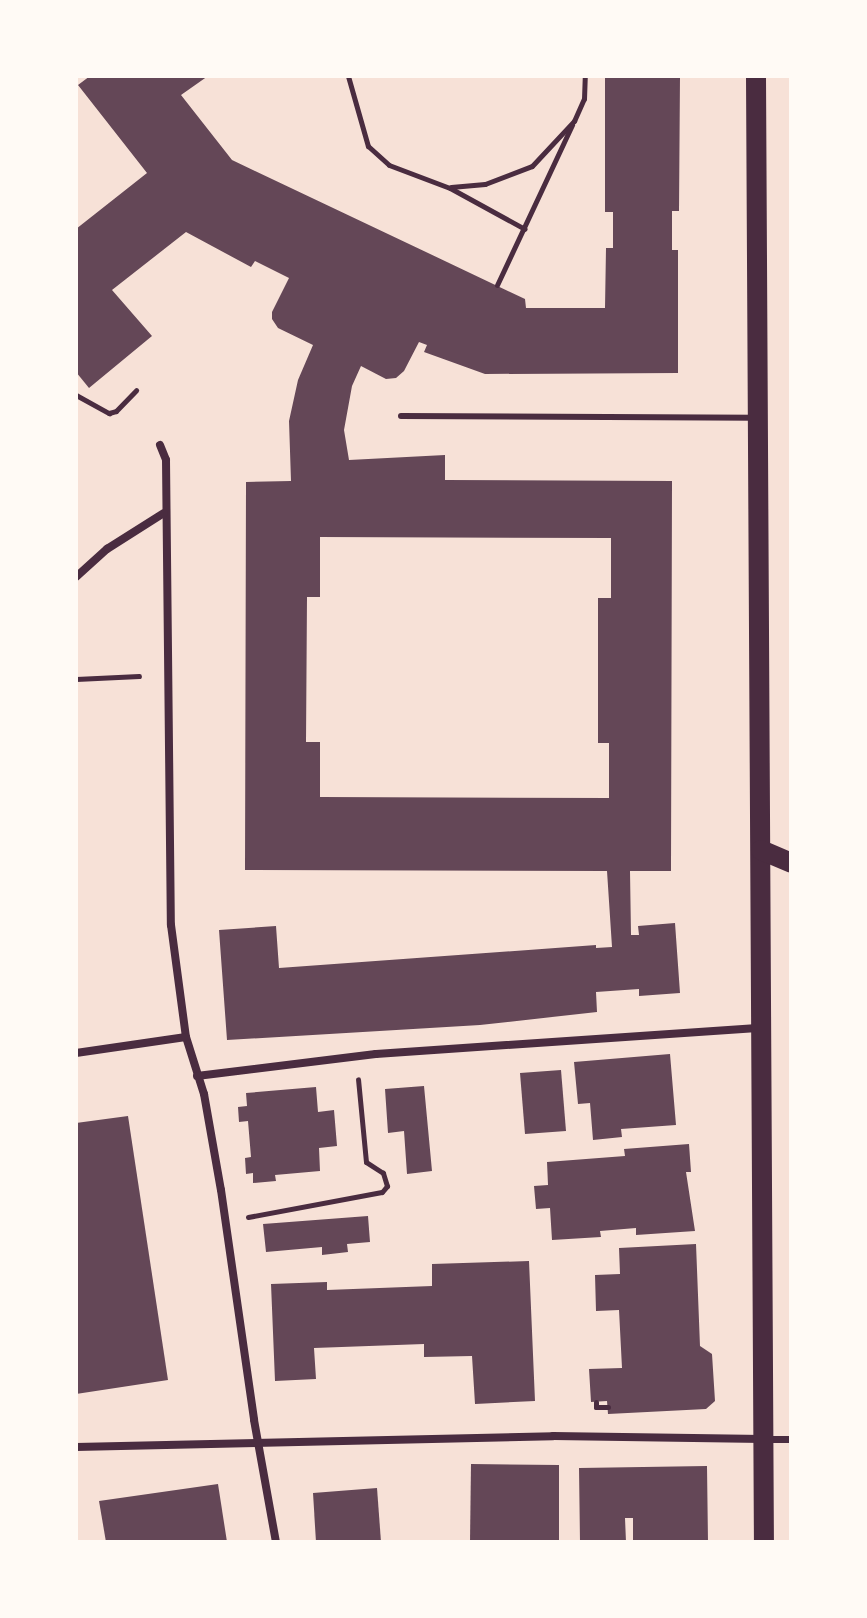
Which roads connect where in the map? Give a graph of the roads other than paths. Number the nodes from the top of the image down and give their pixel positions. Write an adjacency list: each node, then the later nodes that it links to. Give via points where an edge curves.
1 (756, 76): 3 (main road)
2 (401, 416): 3 (lane)
3 (758, 418): 7 (main road)
4 (160, 445): 5 (street, via 166,460)
5 (164, 513): 6 (street, via 107,549); 10 (street, via 169,895)
6 (76, 577)
7 (761, 850): 8 (main road); 9 (main road)
8 (791, 863)
9 (762, 1027): 12 (street, via 376,1054); 13 (main road)
10 (186, 1037): 11 (street); 12 (street)
11 (76, 1053)
12 (197, 1076): 15 (street, via 221,1190)
13 (764, 1439): 14 (street); 15 (street, via 553,1436); 18 (main road)
14 (791, 1439)
15 (258, 1442): 16 (street); 17 (street)
16 (76, 1447)
17 (276, 1542)
18 (764, 1542)

